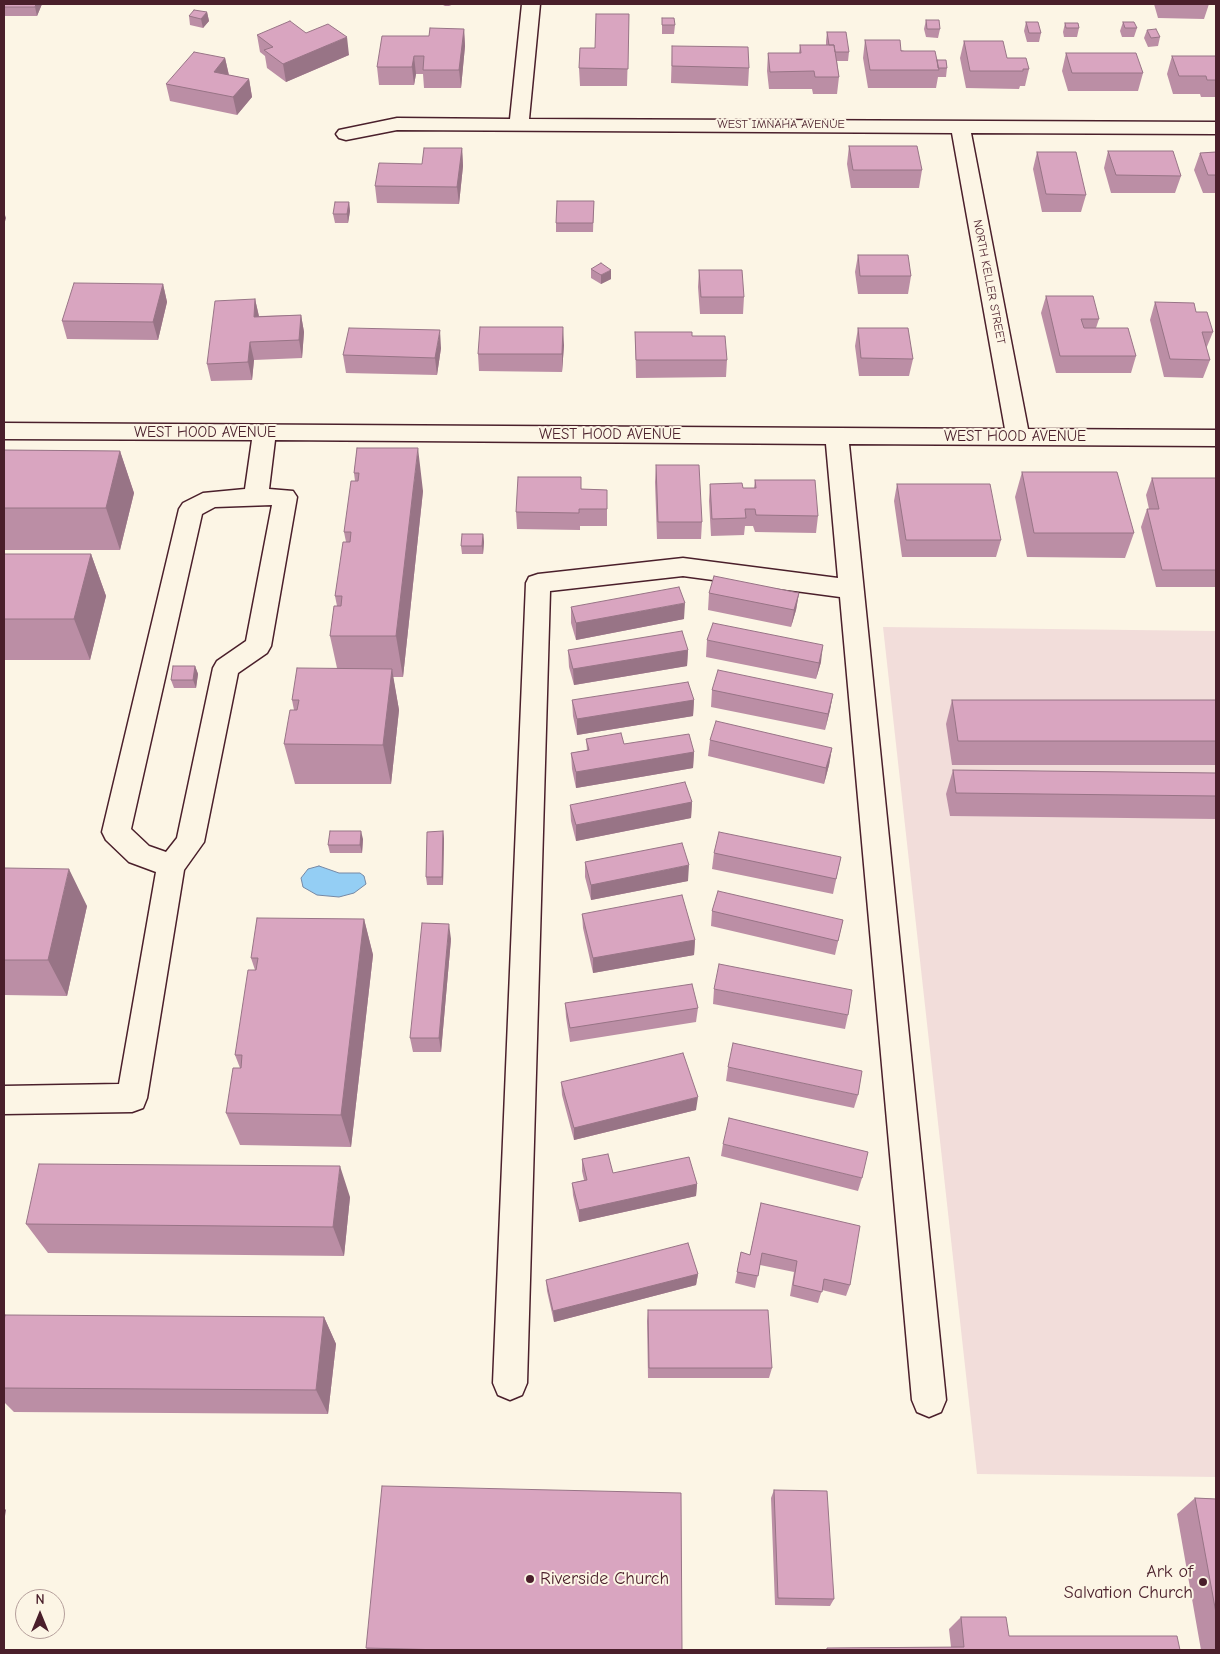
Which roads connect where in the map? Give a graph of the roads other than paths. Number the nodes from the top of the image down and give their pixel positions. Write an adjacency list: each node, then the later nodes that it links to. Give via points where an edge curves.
1 (531, 4): 2 (street)
2 (519, 123): 3 (street, WEST IMNAHA AVENUE); 5 (street, WEST IMNAHA AVENUE, via 396,124)
3 (960, 126): 4 (street, WEST IMNAHA AVENUE); 9 (street, NORTH KELLER STREET)
4 (1216, 128)
5 (346, 134)
6 (4, 432): 7 (street, WEST HOOD AVENUE)
7 (265, 433): 8 (street, WEST HOOD AVENUE); 11 (street)
8 (837, 436): 9 (street, WEST HOOD AVENUE); 12 (street)
9 (1018, 437): 10 (street, WEST HOOD AVENUE)
10 (1216, 438)
11 (256, 497): 13 (street, via 285,497 258,646 226,668 190,842); 13 (street, via 211,499 192,510 118,823 116,832 139,854)
12 (852, 589): 15 (street, via 683,567 538,583); 16 (street)
13 (171, 866): 14 (street, via 132,1098)
14 (4, 1100)
15 (510, 1383)
16 (929, 1400)

